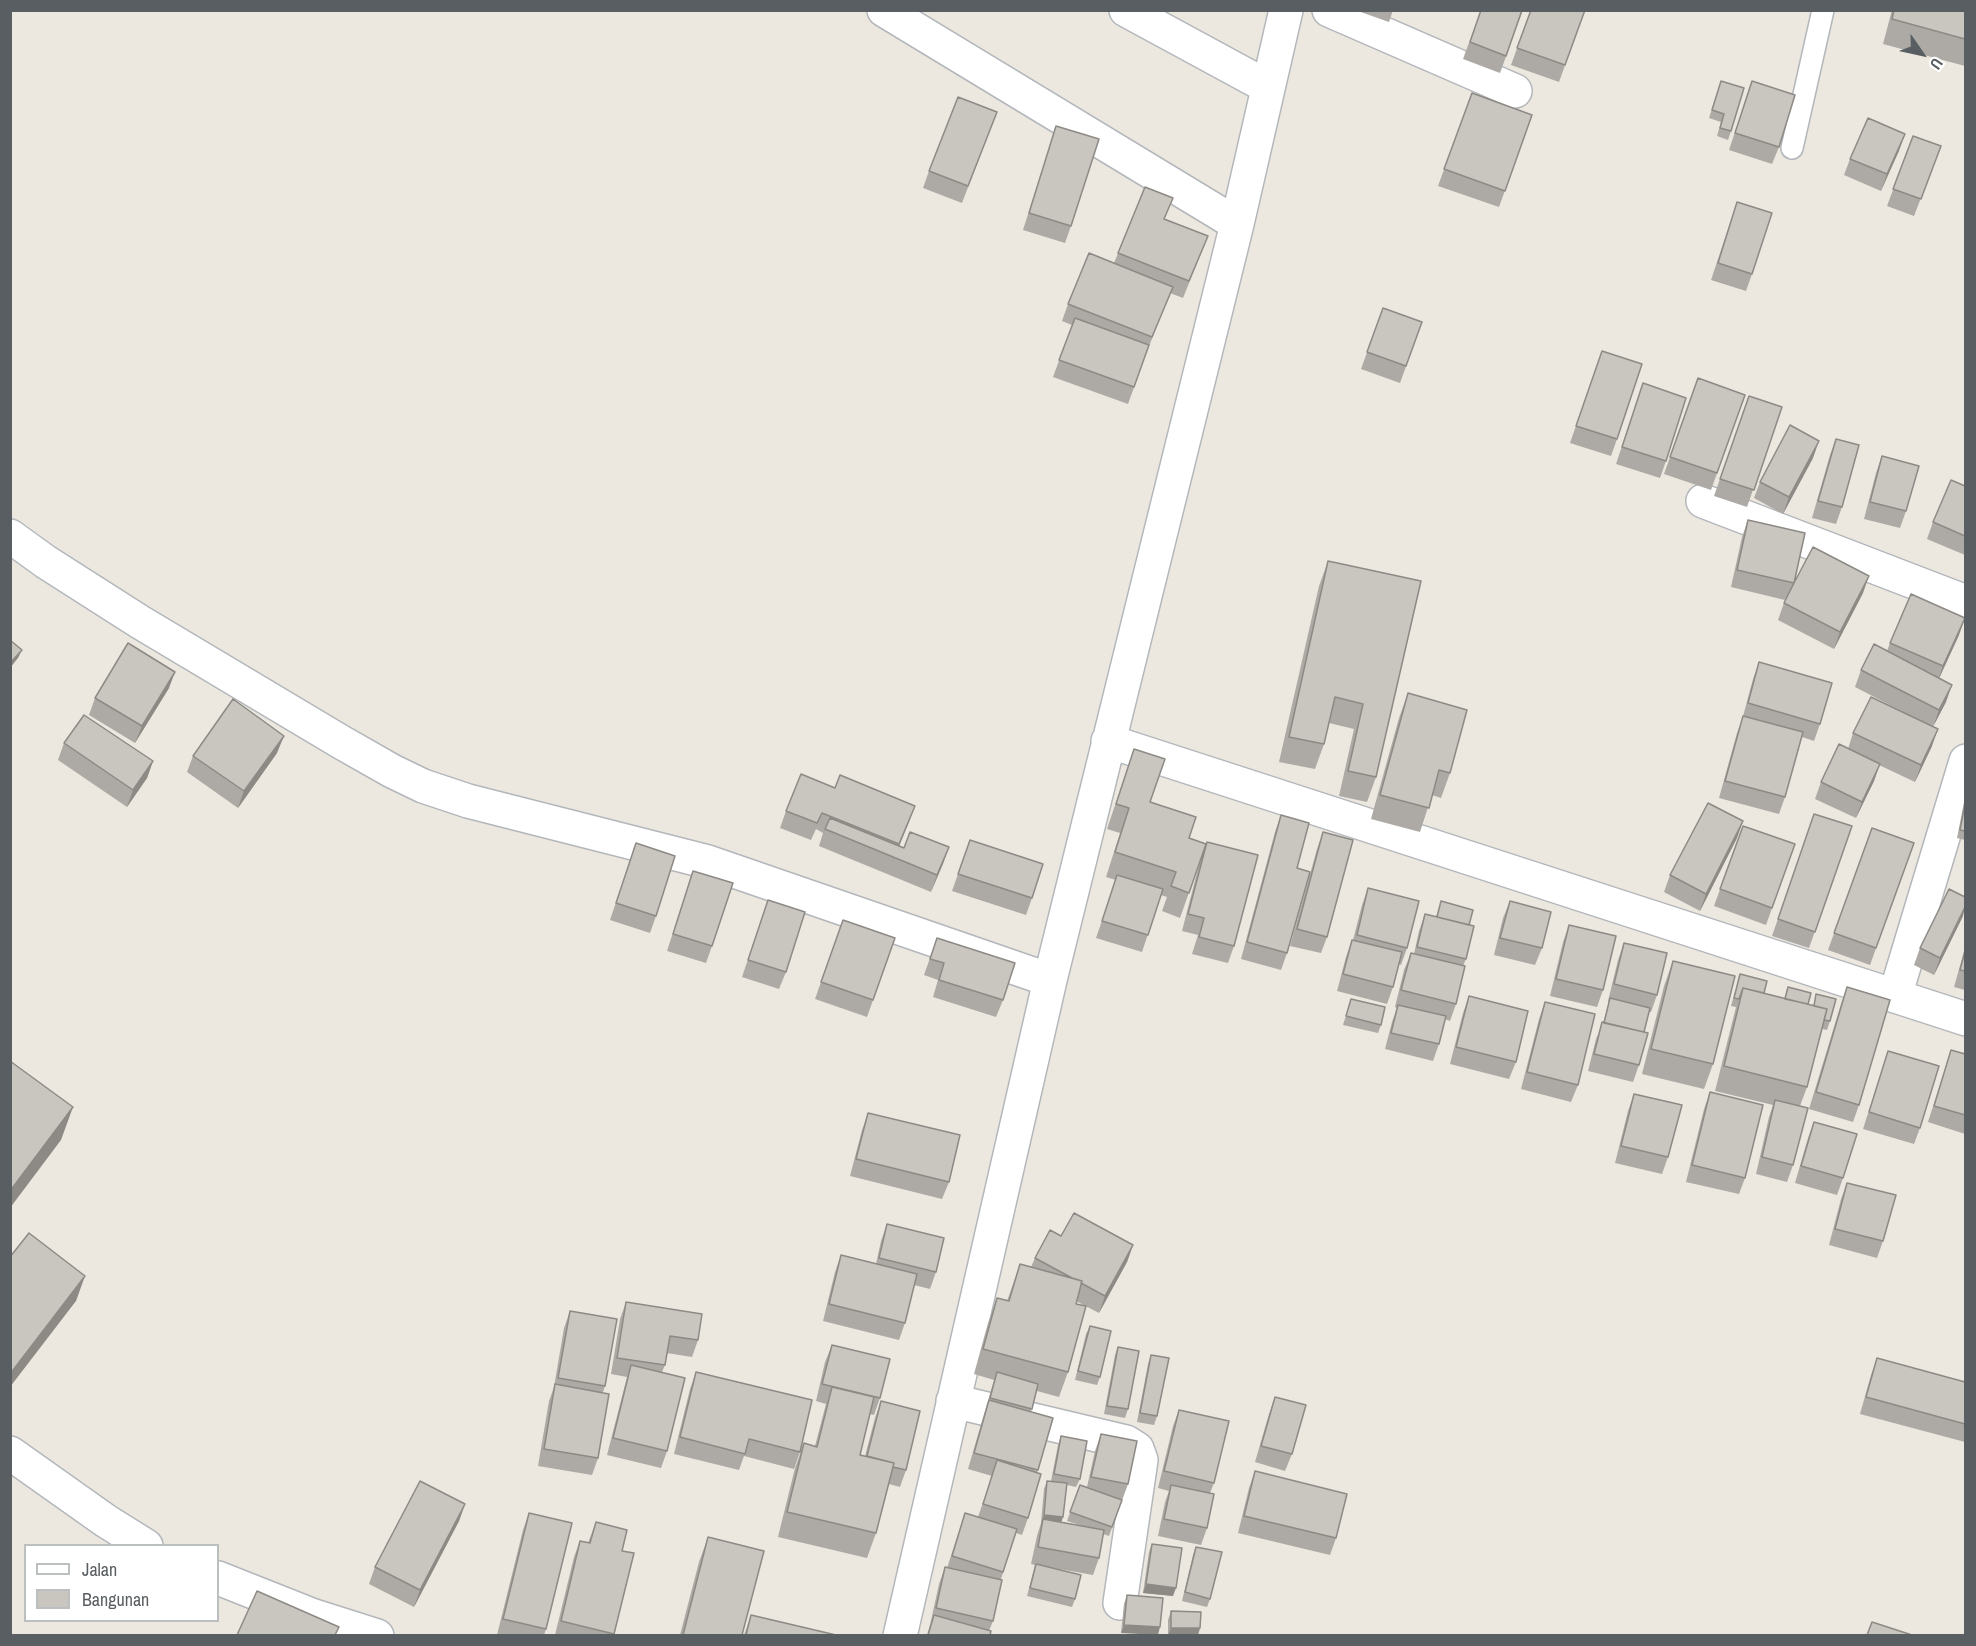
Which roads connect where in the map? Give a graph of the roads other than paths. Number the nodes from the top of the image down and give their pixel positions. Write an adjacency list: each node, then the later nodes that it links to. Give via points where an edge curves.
1 (884, 10): 9 (street)
2 (1126, 10): 6 (street)
3 (1287, 10): 6 (street)
4 (1329, 10): 7 (street)
5 (1823, 10): 8 (lane)
6 (1268, 87): 9 (street)
7 (1515, 91)
8 (1792, 148)
9 (1237, 224): 13 (street)
10 (1703, 501): 12 (street)
11 (10, 536): 15 (street, via 140,622 341,742 423,786 708,862)
12 (1965, 602)
13 (1108, 741): 15 (street); 16 (street)
14 (1965, 761): 16 (street)
15 (1050, 980): 18 (street)
16 (1895, 996): 17 (street)
17 (1965, 1019)
18 (954, 1401): 22 (street, via 1126,1442 1137,1449 1141,1460); 24 (street)
19 (10, 1453): 20 (street)
20 (144, 1544)
21 (219, 1578): 23 (street, via 314,1616)
22 (1120, 1603)
23 (377, 1635)
24 (900, 1635)

